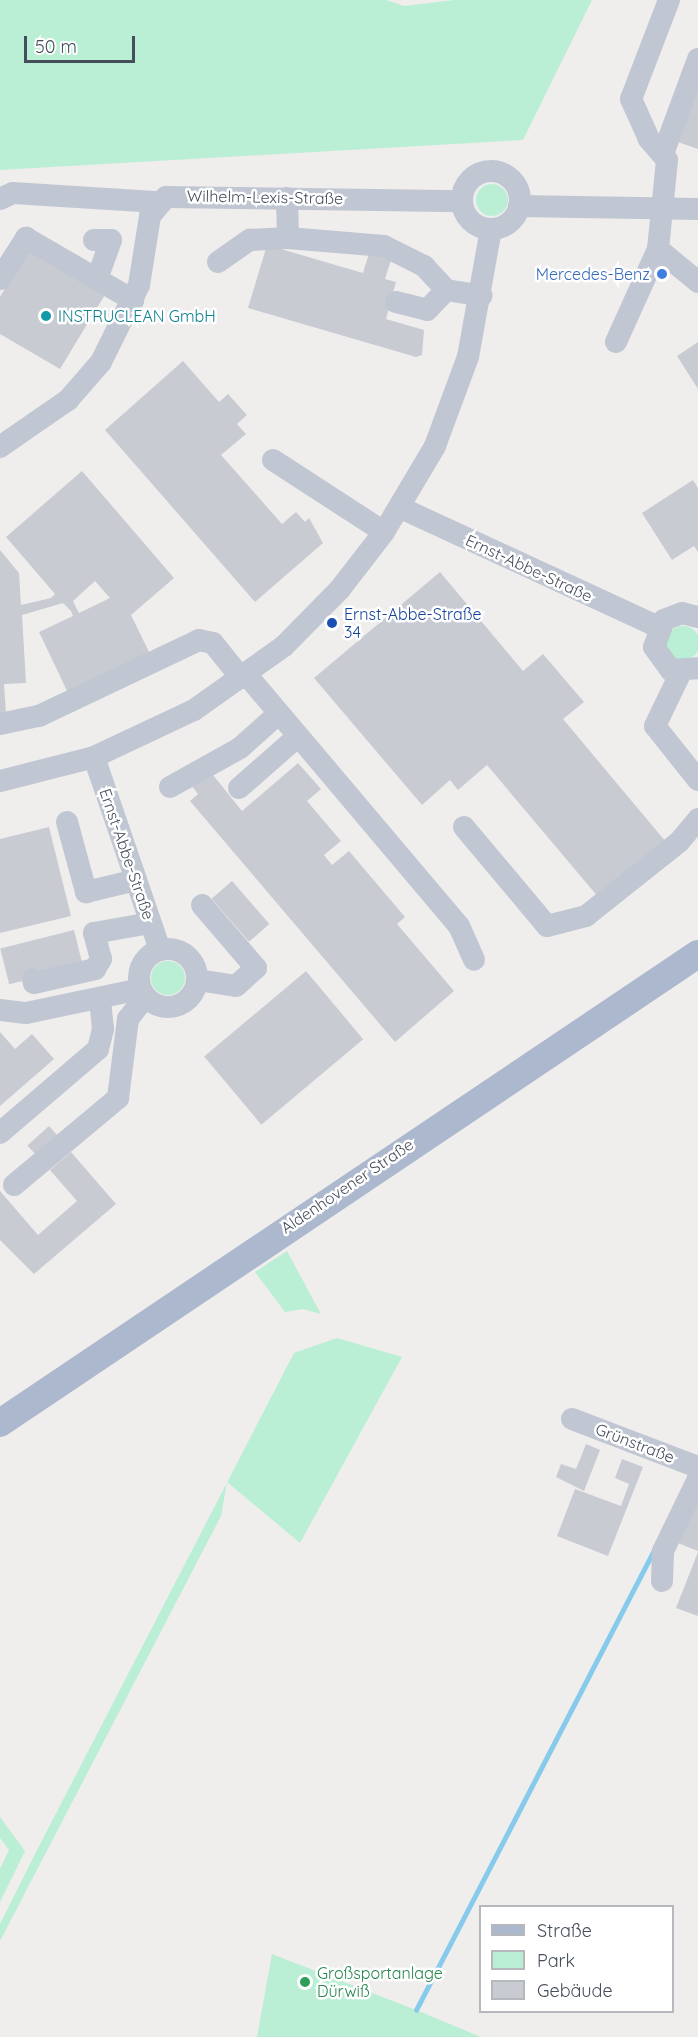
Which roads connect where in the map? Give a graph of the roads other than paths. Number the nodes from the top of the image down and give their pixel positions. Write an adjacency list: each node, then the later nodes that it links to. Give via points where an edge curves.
1 (669, 0): 3 (street, via 631,99 649,139)
2 (698, 59): 3 (street)
3 (664, 151): 7 (street)
4 (698, 196): 7 (street)
5 (286, 198): 9 (street, Wilhelm-Lexis-Straße); 10 (street, Wilhelm-Lexis-Straße, via 183,195); 13 (street)
6 (0, 199): 10 (street, Wilhelm-Lexis-Straße, via 13,193)
7 (662, 199): 8 (street); 11 (street); 15 (street)
8 (519, 200): 9 (street, via 510,178 492,171 474,176); 12 (street, via 512,221)
9 (462, 201): 12 (street, via 473,223)
10 (158, 202): 22 (street, via 150,216)
11 (698, 209)
12 (491, 229): 21 (street)
13 (288, 238): 16 (street, via 250,240); 20 (street, via 384,246 424,266)
14 (94, 240): 18 (street, via 111,240)
15 (658, 249): 19 (street); 24 (street)
16 (218, 262)
17 (0, 279): 18 (street, via 26,238)
18 (97, 279): 22 (street)
19 (698, 282)
20 (446, 290): 21 (street); 23 (street, via 427,310)
21 (482, 296): 27 (street, via 453,401)
22 (133, 300): 25 (street, via 101,362 68,400)
23 (396, 302)
24 (616, 342)
25 (0, 447)
26 (273, 460): 28 (street)
27 (401, 508): 28 (street); 30 (street, Ernst-Abbe-Straße)
28 (384, 532): 32 (street, via 319,612)
29 (698, 617): 30 (street, via 672,615)
30 (658, 627): 31 (street, via 657,656)
31 (690, 670): 37 (street, via 655,726)
32 (244, 676): 33 (street); 34 (street, via 213,643 199,640 39,716); 36 (street, via 194,710)
33 (278, 714): 35 (street); 39 (street, via 240,748)
34 (0, 724)
35 (297, 737): 40 (street); 49 (street, via 459,926)
36 (94, 757): 38 (street); 44 (street, Ernst-Abbe-Straße)
37 (698, 780)
38 (0, 781)
39 (170, 787)
40 (239, 788)
41 (698, 819): 43 (street, via 680,842 586,916 547,926)
42 (67, 822): 44 (street, via 86,892)
43 (464, 827)
44 (136, 880): 46 (street, Ernst-Abbe-Straße)
45 (201, 905): 51 (street, via 256,968 236,986)
46 (150, 923): 47 (street, Ernst-Abbe-Straße); 50 (street, via 94,933 101,959 95,969 34,983)
47 (160, 950): 51 (street, via 186,955); 52 (street, via 144,961)
48 (698, 954): 58 (main road, Aldenhovener Straße)
49 (474, 960)
50 (33, 979)
51 (198, 980): 52 (street, via 191,997 176,1007 157,1005)
52 (143, 993): 53 (street); 56 (street, via 129,1019 118,1098)
53 (100, 998): 54 (street, via 26,1013); 55 (street, via 103,1029 98,1049)
54 (0, 1010)
55 (0, 1133)
56 (14, 1185)
57 (572, 1419): 59 (street, Grünstraße)
58 (0, 1423)
59 (698, 1467)
60 (698, 1479): 61 (street, via 663,1551)
61 (662, 1581)

